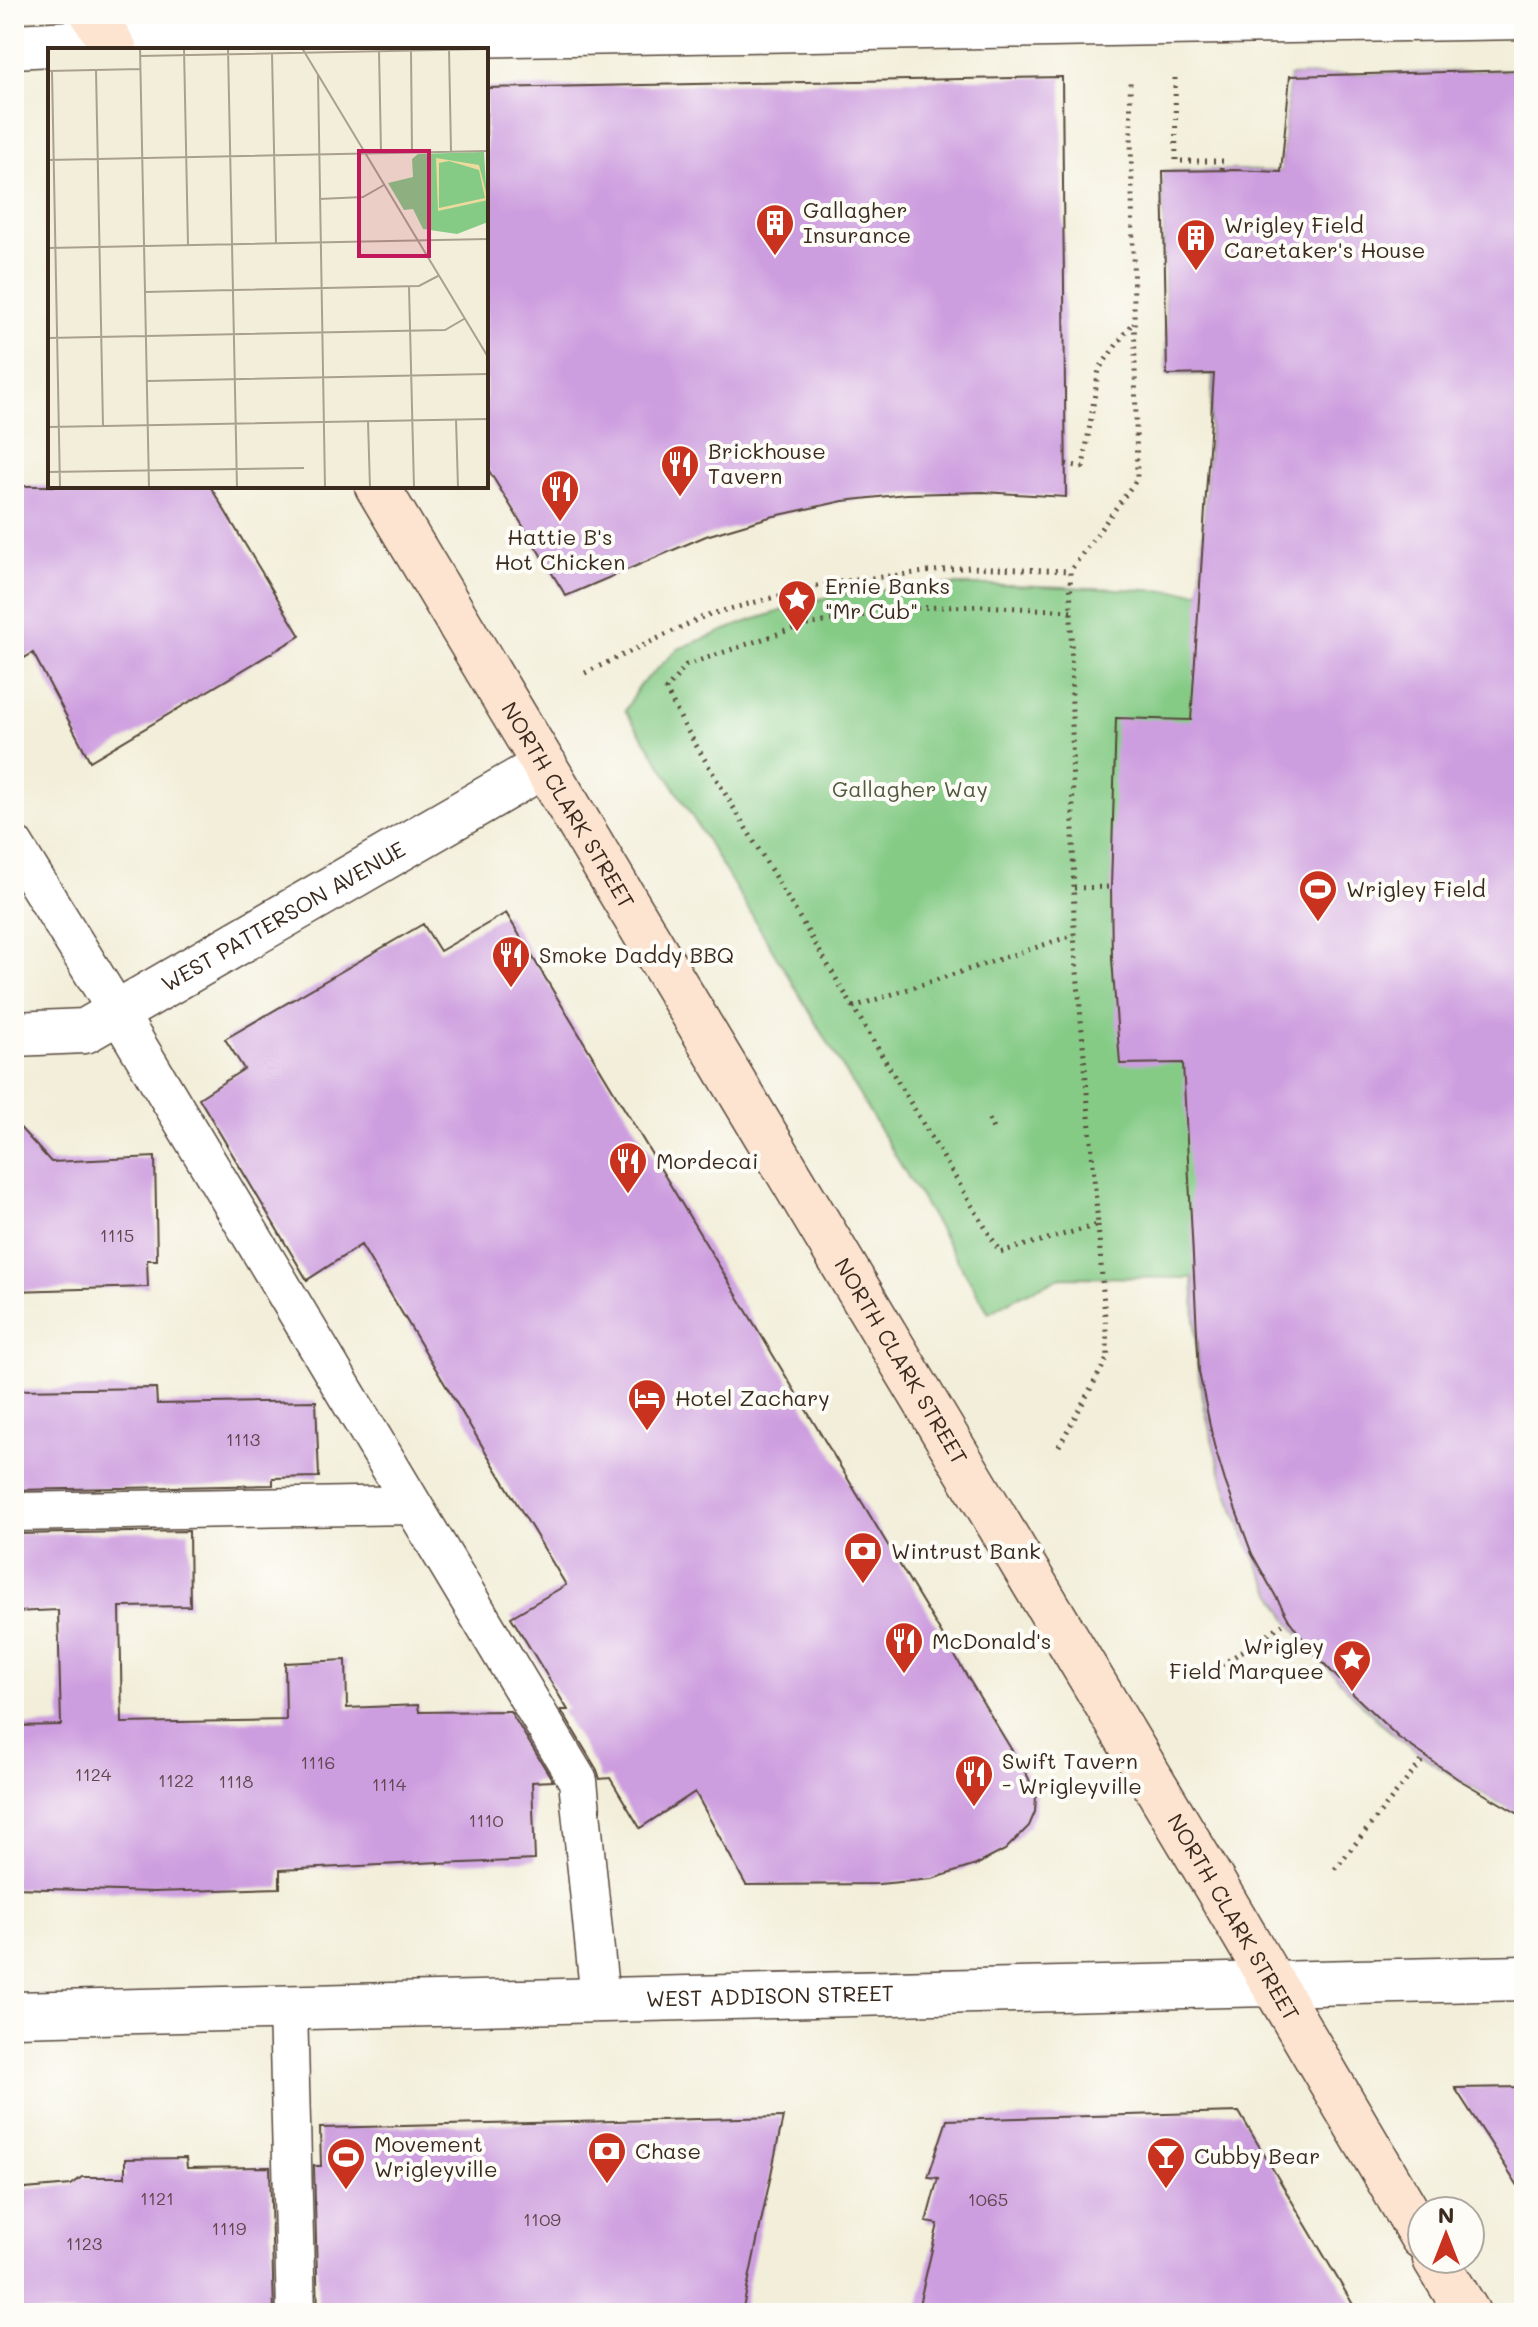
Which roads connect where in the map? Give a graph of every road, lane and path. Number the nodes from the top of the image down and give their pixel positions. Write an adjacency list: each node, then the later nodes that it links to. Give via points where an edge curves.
1 (1524, 17): 2 (street)
2 (1171, 18): 3 (street)
3 (946, 20): 4 (street)
4 (480, 24): 5 (street)
5 (106, 35): 6 (street)
6 (14, 46)
7 (1130, 77): 10 (path)
8 (1175, 77): 9 (path, via 1176,161 1223,161)
9 (1222, 170)
10 (1134, 321): 11 (path, via 1099,369 1083,467); 13 (path, via 1137,479)
11 (1066, 464)
12 (378, 488): 16 (main road, NORTH CLARK STREET)
13 (1070, 571): 14 (path); 15 (path, via 969,567 828,583 707,615)
14 (1071, 611): 19 (path); 21 (path, via 906,608 801,626 686,665 666,690)
15 (585, 673)
16 (545, 765): 22 (street, WEST PATTERSON AVENUE); 35 (main road, NORTH CLARK STREET)
17 (14, 845): 22 (lane)
18 (1111, 887): 19 (path)
19 (1074, 888): 20 (path)
20 (1074, 935): 21 (path); 26 (path)
21 (853, 1007): 26 (path, via 1000,1252)
22 (118, 1013): 23 (street, WEST PATTERSON AVENUE, via 85,1031); 28 (lane)
23 (14, 1034)
24 (989, 1119): 25 (path)
25 (993, 1129)
26 (1098, 1225): 27 (path, via 1108,1357)
27 (1059, 1446)
28 (411, 1505): 29 (lane); 36 (lane, via 578,1781)
29 (14, 1512)
30 (1289, 1620): 31 (path)
31 (1208, 1674)
32 (1426, 1756): 33 (path)
33 (1335, 1869)
34 (1524, 1978): 35 (street, WEST ADDISON STREET)
35 (1273, 1985): 36 (street, WEST ADDISON STREET); 39 (main road, NORTH CLARK STREET)
36 (600, 2000): 37 (street, WEST ADDISON STREET)
37 (288, 2008): 38 (street, WEST ADDISON STREET); 41 (lane)
38 (14, 2014)
39 (1406, 2210)
40 (1445, 2275): 42 (main road)
41 (296, 2313)
42 (1468, 2313)

